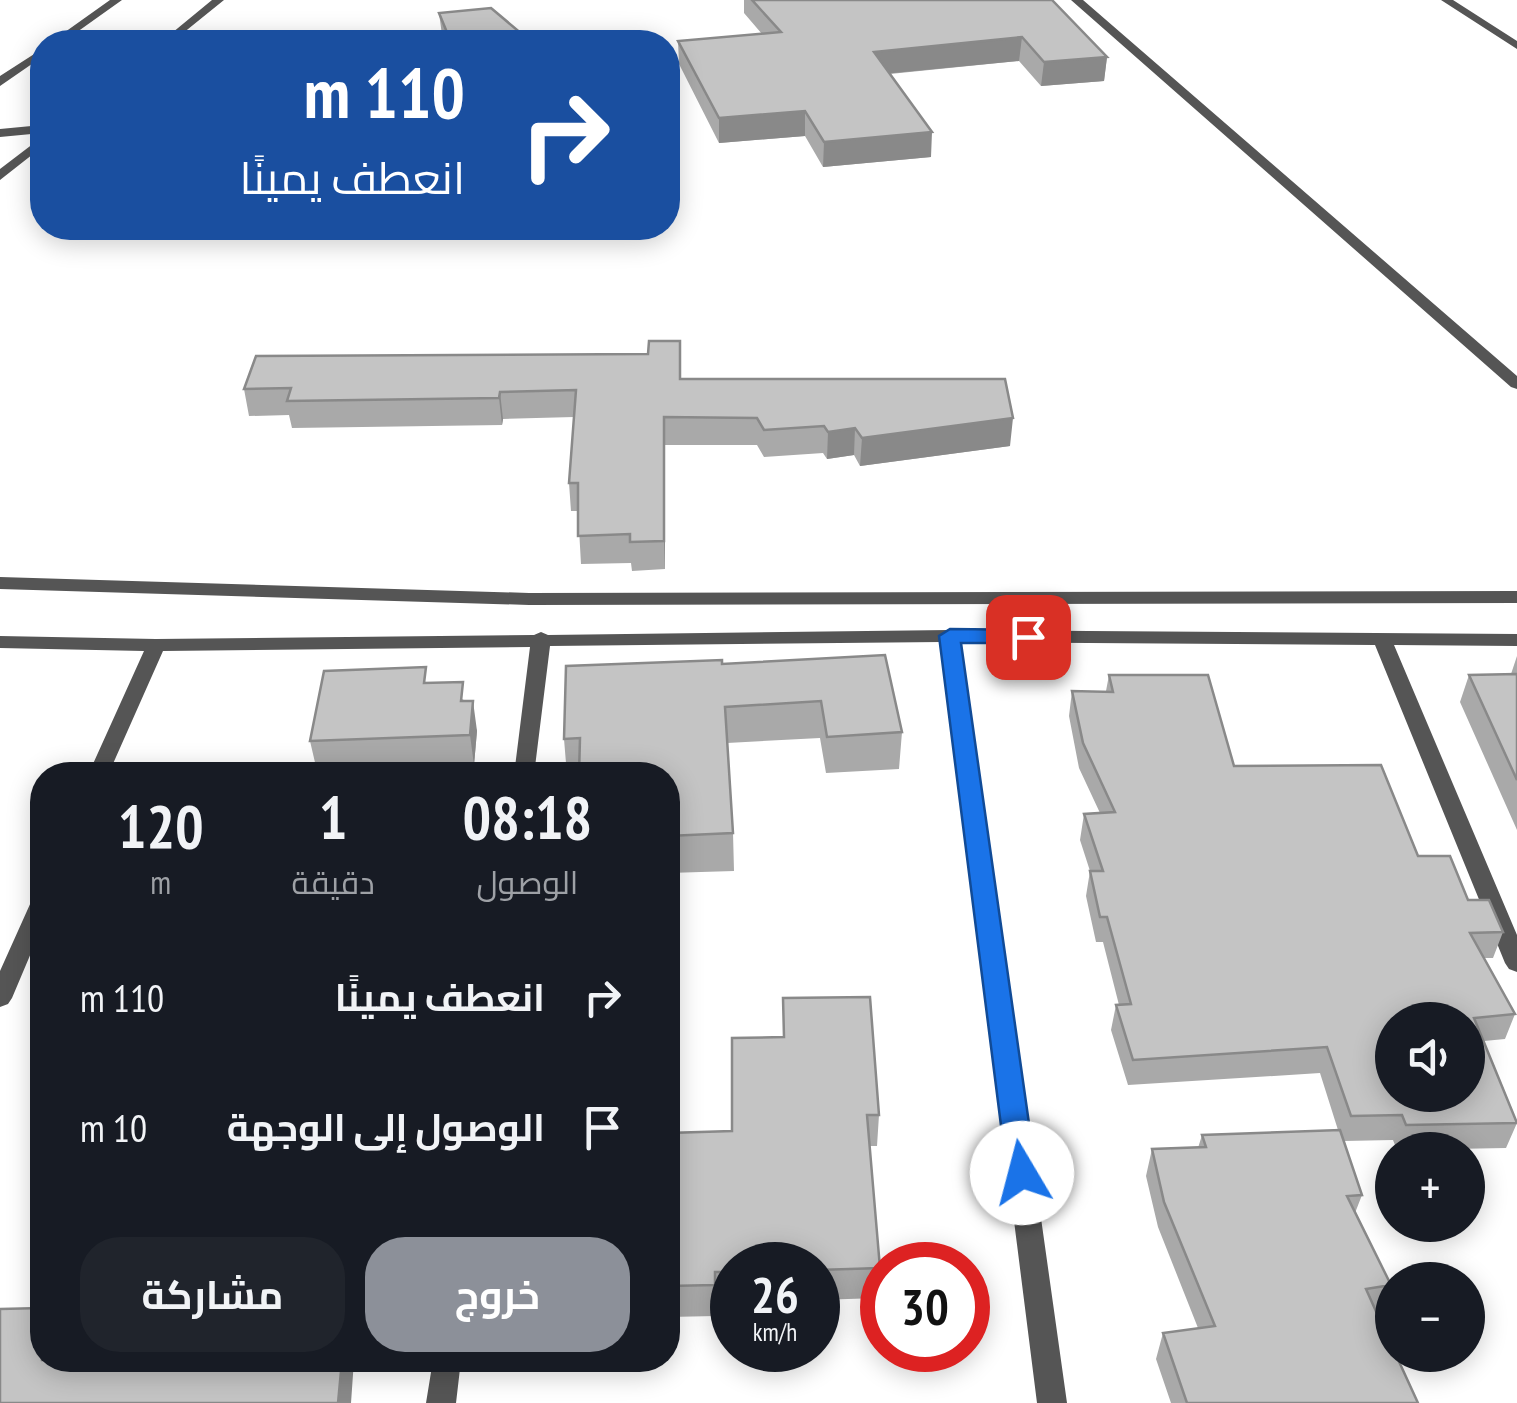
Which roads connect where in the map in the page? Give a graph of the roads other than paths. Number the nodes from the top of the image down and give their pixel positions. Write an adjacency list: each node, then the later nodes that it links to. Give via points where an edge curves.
1 (116, 0): 5 (street)
2 (219, 0): 6 (street)
3 (1076, 0): 15 (street)
4 (1446, 0): 7 (street)
5 (73, 30)
6 (181, 30)
7 (1517, 46)
8 (30, 61): 9 (street)
9 (0, 82)
10 (30, 130): 11 (street)
11 (0, 132)
12 (30, 152): 14 (street)
13 (0, 154): 14 (street)
14 (2, 174)
15 (1517, 384)
16 (0, 583): 17 (street, via 529,599)
17 (1517, 597)
18 (950, 636): 19 (street); 20 (street); 33 (street)
19 (542, 638): 23 (street); 25 (street)
20 (1382, 639): 21 (street); 26 (street)
21 (1517, 640)
22 (0, 642): 23 (street)
23 (156, 645): 24 (street)
24 (104, 762)
25 (526, 762)
26 (1492, 911): 27 (street); 29 (street)
27 (1517, 911)
28 (30, 929): 30 (street)
29 (1517, 963)
30 (0, 998)
31 (445, 1372): 32 (street)
32 (441, 1403)
33 (1052, 1403)

